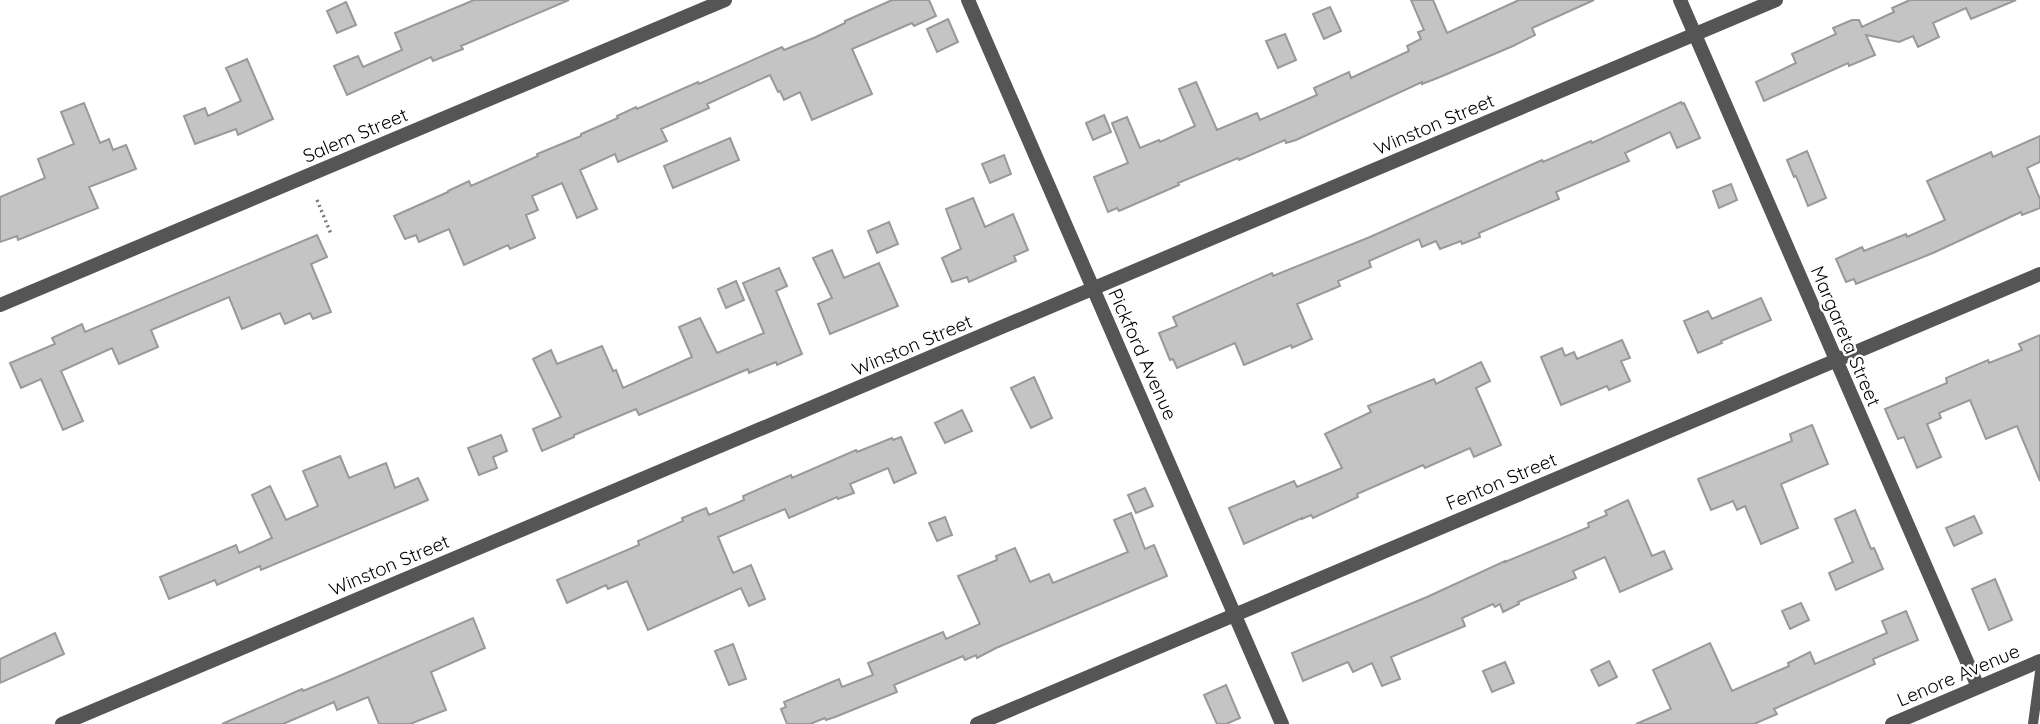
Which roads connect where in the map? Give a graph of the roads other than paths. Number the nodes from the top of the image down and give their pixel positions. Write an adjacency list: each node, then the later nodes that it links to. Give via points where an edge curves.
1 (725, 0): 8 (street, Salem Street)
2 (968, 0): 7 (street, Pickford Avenue)
3 (1680, 0): 5 (street, Margareta Street)
4 (1776, 0): 5 (street, Winston Street)
5 (1695, 34): 7 (street, Winston Street); 9 (street, Margareta Street)
6 (2040, 274): 9 (street, Fenton Street)
7 (1093, 290): 10 (street, Pickford Avenue); 14 (street, Winston Street)
8 (0, 305)
9 (1836, 360): 10 (street, Fenton Street); 13 (street, Margareta Street)
10 (1235, 615): 15 (street, Fenton Street); 16 (street, Pickford Avenue)
11 (2040, 661): 13 (street, Lenore Avenue)
12 (2040, 672): 18 (lane)
13 (1978, 687): 17 (street, Lenore Avenue)
14 (62, 724)
15 (977, 724)
16 (1282, 724)
17 (1892, 724)
18 (2033, 724)

